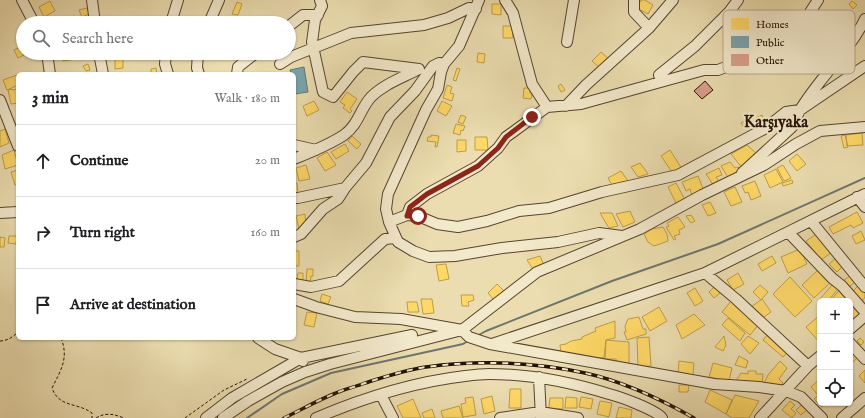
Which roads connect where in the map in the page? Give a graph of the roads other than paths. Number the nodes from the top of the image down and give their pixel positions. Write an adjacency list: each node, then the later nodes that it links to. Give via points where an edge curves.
1 (22, 0): 15 (street)
2 (92, 0): 16 (street)
3 (178, 0): 17 (street)
4 (219, 0): 18 (street)
5 (505, 0): 50 (street, via 513,13 532,84)
6 (574, 0): 24 (street)
7 (634, 0): 22 (street, via 634,12)
8 (673, 0): 22 (street)
9 (738, 0): 13 (street)
10 (818, 0): 14 (street)
11 (478, 4): 25 (street, via 448,18 424,25 351,33); 34 (street, via 459,46)
12 (321, 5): 21 (street); 25 (street, via 315,20)
13 (730, 10)
14 (811, 10)
15 (30, 16)
16 (94, 16)
17 (172, 16)
18 (212, 16)
19 (723, 18): 47 (street, via 695,46 659,75)
20 (865, 19): 23 (street)
21 (296, 20)
22 (649, 28): 49 (street)
23 (855, 37)
24 (567, 42)
25 (313, 48): 26 (street); 38 (street, via 323,92 333,97 363,62)
26 (296, 55)
27 (47, 60): 39 (street)
28 (100, 60): 40 (street)
29 (165, 60): 41 (street)
30 (198, 60): 42 (street)
31 (247, 60): 43 (street, via 238,67)
32 (286, 60): 33 (street)
33 (280, 64)
34 (444, 64): 35 (street); 66 (street, via 438,89 388,194 386,209)
35 (433, 66): 38 (street); 58 (street, via 415,91 390,117 366,163)
36 (865, 66): 44 (street)
37 (723, 68): 47 (street)
38 (419, 69): 55 (street, via 383,87 370,99 356,123 344,135)
39 (50, 72)
40 (103, 72)
41 (167, 72)
42 (198, 72)
43 (237, 72)
44 (855, 73)
45 (826, 74): 51 (street)
46 (853, 74): 51 (street)
47 (661, 81): 49 (street)
48 (0, 100): 53 (street)
49 (566, 106): 50 (street)
50 (547, 107): 64 (street, via 506,137 478,166 427,194 410,207)
51 (800, 110): 57 (street, via 792,127); 64 (street, via 786,112 766,128 678,175 602,192 549,208 519,211 458,227 438,224 418,216)
52 (865, 127): 57 (street, via 820,132)
53 (16, 141)
54 (296, 145): 55 (street)
55 (316, 150): 56 (street)
56 (296, 158)
57 (738, 178): 69 (street)
58 (345, 188): 60 (street); 68 (street, via 338,199 323,209 301,234)
59 (861, 196): 61 (street); 65 (street)
60 (296, 198)
61 (865, 207)
62 (16, 212): 63 (street)
63 (0, 213)
64 (407, 216): 66 (street)
65 (811, 221): 67 (street); 73 (street)
66 (389, 222): 70 (street)
67 (788, 232): 71 (street); 75 (street)
68 (296, 236)
69 (622, 236): 70 (street, via 599,233 558,242 455,256 429,257 413,251); 78 (street, via 537,272)
70 (396, 238): 72 (street, via 385,239 339,281 311,287)
71 (705, 273): 80 (street); 85 (street)
72 (296, 284)
73 (865, 287)
74 (296, 300): 78 (street, via 355,316 400,319)
75 (865, 312)
76 (865, 316): 77 (street)
77 (853, 326)
78 (465, 333): 80 (street); 82 (street, via 437,329); 86 (street)
79 (261, 340): 82 (street, via 275,349)
80 (488, 344): 88 (street, via 714,384)
81 (853, 346): 84 (street)
82 (301, 358): 86 (street); 92 (street, via 232,398)
83 (817, 358): 85 (street)
84 (865, 359)
85 (808, 366): 88 (street)
86 (309, 370): 93 (street, via 282,382)
87 (539, 377): 89 (street, via 487,374 460,377 432,381); 91 (street); 98 (street, via 628,399)
88 (786, 391): 99 (street); 100 (street, via 801,397)
89 (381, 395): 94 (street); 95 (street)
90 (865, 398): 101 (street)
91 (540, 415): 96 (street); 97 (street)
92 (206, 418)
93 (222, 418)
94 (316, 418)
95 (393, 418)
96 (500, 418)
97 (578, 418)
98 (663, 418)
99 (760, 418)
100 (822, 418)
101 (842, 418)

